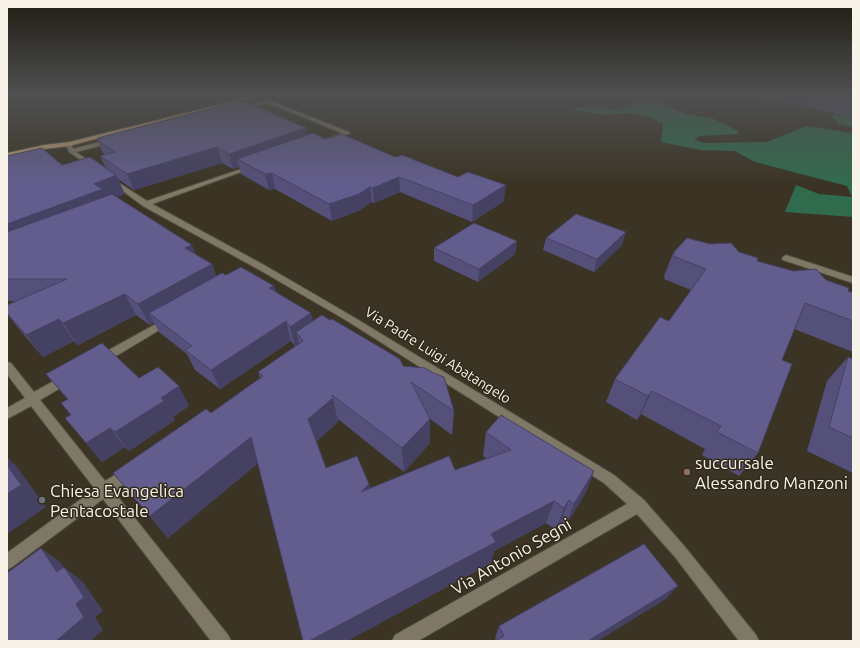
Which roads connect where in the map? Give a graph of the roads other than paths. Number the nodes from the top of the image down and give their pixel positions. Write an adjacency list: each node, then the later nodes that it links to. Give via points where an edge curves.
1 (152, 125): 5 (main road)
2 (328, 125): 4 (street, via 347,133)
3 (117, 140): 5 (street)
4 (325, 141)
5 (70, 148): 6 (main road, via 44,147); 7 (main road); 9 (street, Via Padre Luigi Abatangelo)
6 (7, 155)
7 (36, 156)
8 (258, 165): 9 (street)
9 (140, 203): 11 (street, Via Padre Luigi Abatangelo)
10 (786, 258): 13 (street)
11 (261, 266): 12 (street); 15 (street, Via Padre Luigi Abatangelo)
12 (247, 275)
13 (853, 280)
14 (178, 315): 17 (street)
15 (348, 317): 16 (street); 24 (street, Via Padre Luigi Abatangelo, via 608,479)
16 (335, 326)
17 (95, 363)
18 (7, 366): 20 (street)
19 (74, 375): 20 (street)
20 (33, 399): 21 (street); 23 (street)
21 (7, 414)
22 (142, 463): 23 (street)
23 (104, 490): 25 (street); 26 (street)
24 (639, 505): 27 (street, Via Antonio Segni); 28 (street, Via Padre Luigi Abatangelo, via 680,552)
25 (7, 562)
26 (222, 641)
27 (401, 641)
28 (750, 641)

